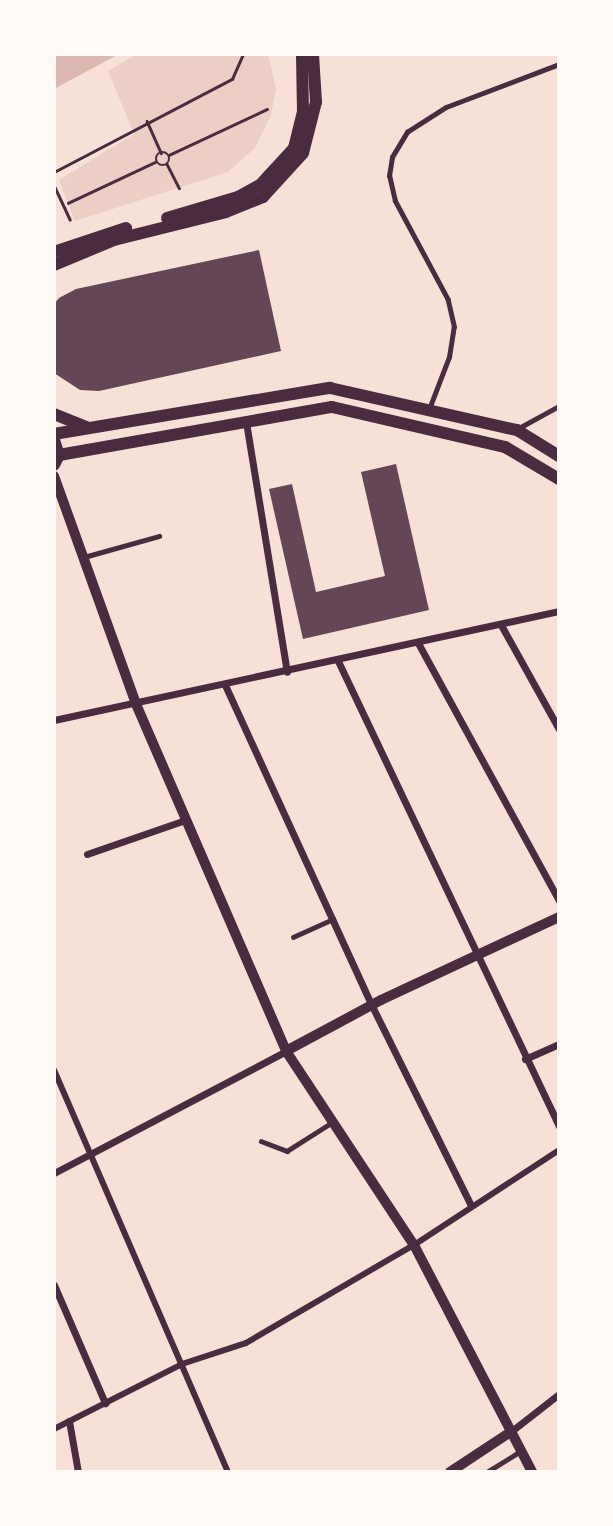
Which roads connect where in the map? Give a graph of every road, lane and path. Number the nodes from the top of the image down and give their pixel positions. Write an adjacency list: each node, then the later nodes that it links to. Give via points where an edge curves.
1 (243, 54): 6 (path, via 232,79)
2 (302, 54): 16 (main road, via 303,113 294,148 260,185 205,209 82,240)
3 (313, 54): 17 (main road, via 316,102 303,153 263,197 226,212 114,240)
4 (559, 64): 19 (lane, via 446,107 407,132 392,157 389,176 395,201 448,300 454,327 449,357)
5 (267, 109): 8 (path)
6 (147, 121): 7 (path); 11 (path)
7 (161, 153): 8 (path); 10 (path, via 158,162)
8 (169, 155): 10 (path)
9 (155, 162): 14 (path)
10 (167, 164): 13 (path)
11 (54, 172)
12 (54, 185): 15 (path)
13 (178, 188)
14 (68, 203)
15 (70, 220)
16 (54, 252)
17 (54, 265)
18 (559, 405): 23 (lane)
19 (429, 410): 22 (main road, via 330,388); 23 (main road)
20 (54, 414): 22 (main road)
21 (246, 422): 27 (main road); 29 (main road, via 332,407 505,447); 36 (street)
22 (91, 428): 24 (main road)
23 (517, 430): 26 (main road)
24 (54, 435)
25 (54, 440): 27 (main road)
26 (558, 456)
27 (57, 460)
28 (54, 476): 31 (street)
29 (559, 479)
30 (159, 536): 31 (lane)
31 (84, 557): 38 (street)
32 (559, 611): 33 (street)
33 (501, 625): 34 (street); 39 (street)
34 (418, 643): 35 (street); 44 (street)
35 (338, 661): 36 (street); 48 (street)
36 (287, 672): 37 (street)
37 (225, 685): 38 (street); 46 (street)
38 (136, 704): 40 (street); 42 (street)
39 (555, 715): 41 (street)
40 (54, 720)
41 (559, 729)
42 (185, 820): 43 (street); 51 (street)
43 (87, 854)
44 (559, 901)
45 (559, 917): 48 (street)
46 (334, 919): 47 (lane); 49 (street)
47 (293, 937)
48 (478, 958): 49 (street); 52 (street)
49 (372, 1006): 51 (street); 60 (street)
50 (559, 1044): 52 (street)
51 (286, 1051): 54 (street); 58 (street)
52 (525, 1059): 55 (street)
53 (54, 1070): 58 (street)
54 (332, 1123): 56 (lane, via 287,1152); 61 (street)
55 (559, 1126)
56 (261, 1141)
57 (559, 1150): 60 (street)
58 (92, 1154): 59 (street); 64 (street)
59 (54, 1173)
60 (471, 1205): 61 (street)
61 (414, 1245): 64 (street, via 246,1343); 69 (street)
62 (54, 1285): 63 (street)
63 (57, 1299): 66 (street)
64 (182, 1364): 66 (street); 72 (street)
65 (559, 1394): 69 (street)
66 (105, 1403): 67 (street)
67 (69, 1421): 68 (street); 71 (street)
68 (54, 1429)
69 (509, 1433): 70 (street); 73 (street)
70 (519, 1451): 74 (lane); 75 (street)
71 (78, 1472)
72 (228, 1472)
73 (450, 1472)
74 (487, 1472)
75 (532, 1472)

